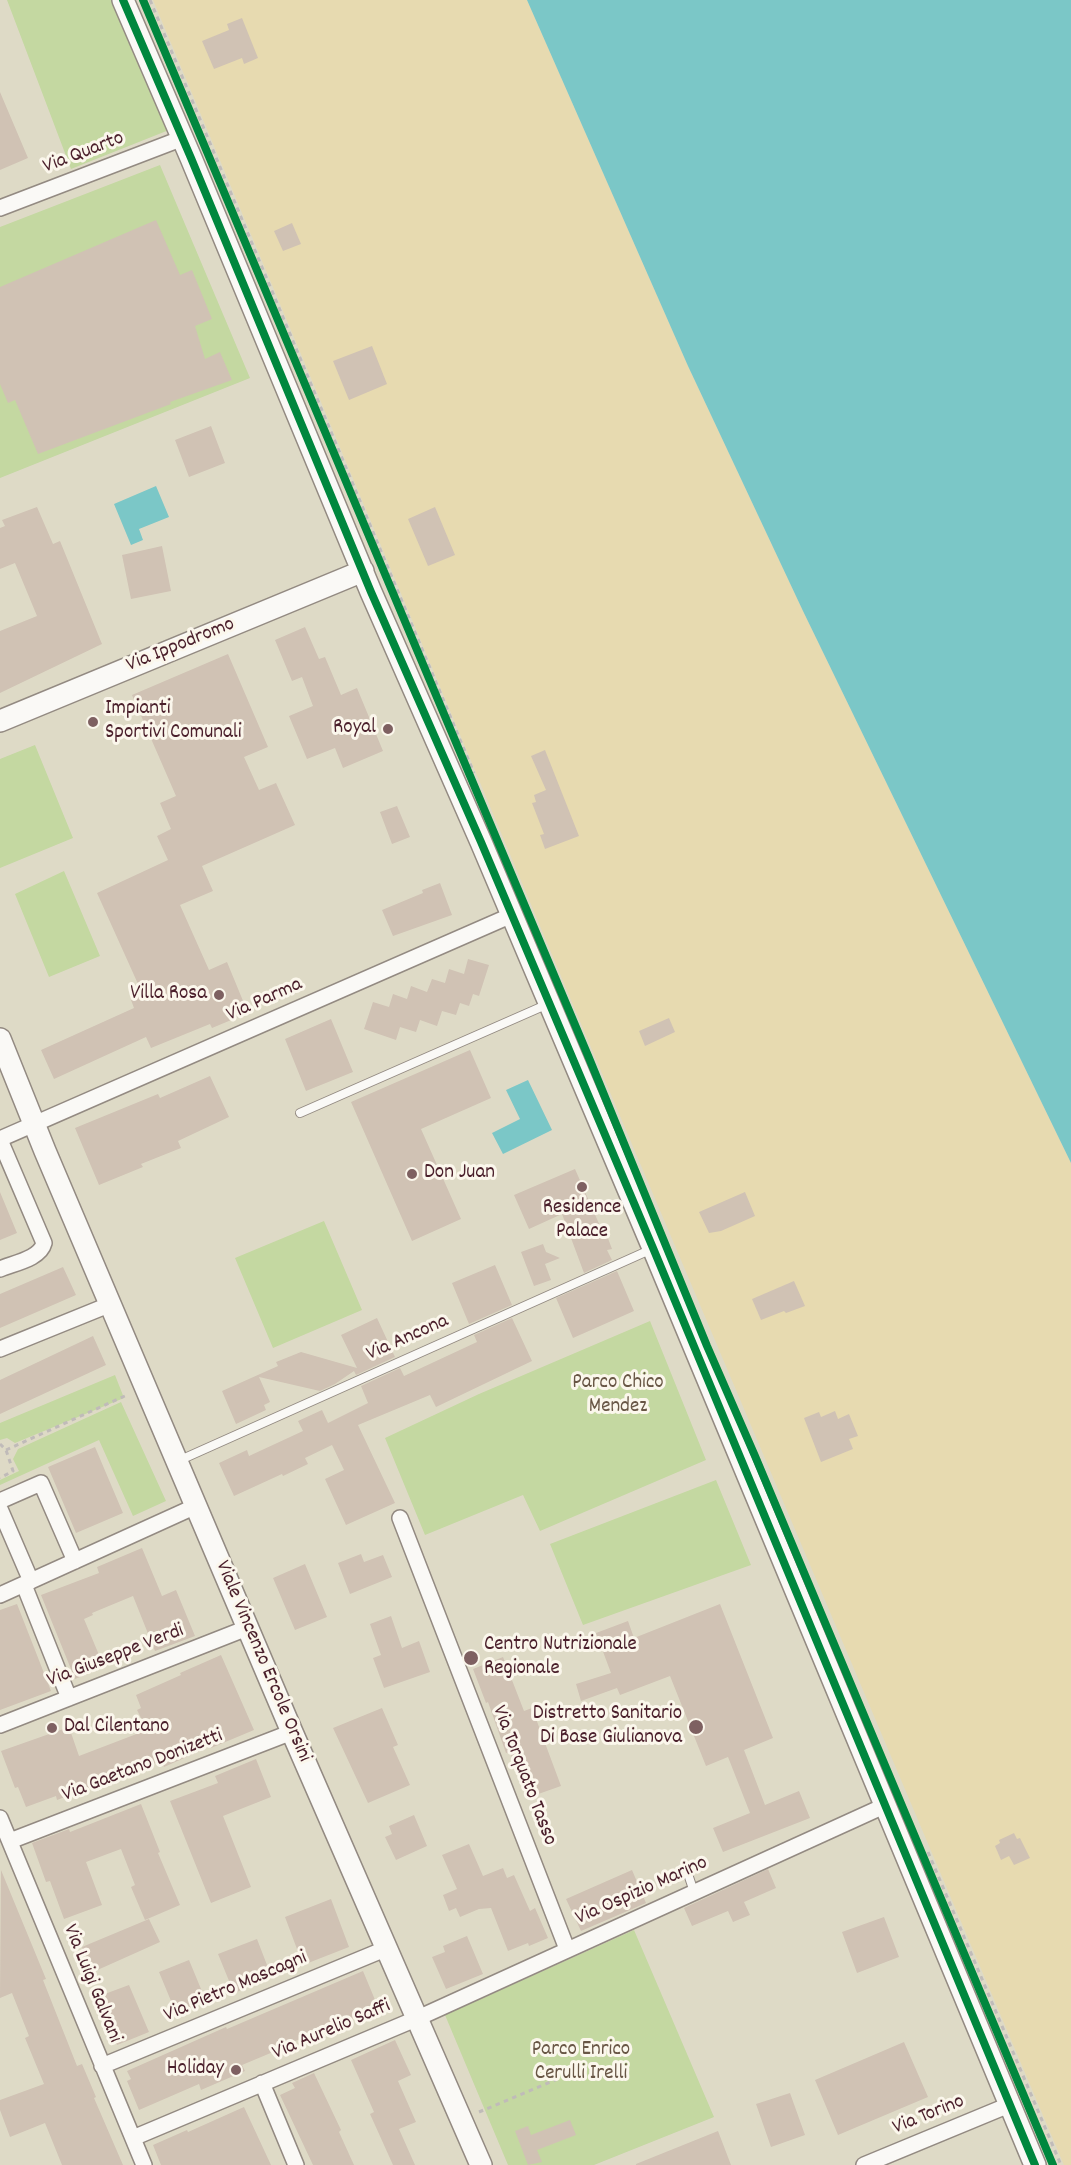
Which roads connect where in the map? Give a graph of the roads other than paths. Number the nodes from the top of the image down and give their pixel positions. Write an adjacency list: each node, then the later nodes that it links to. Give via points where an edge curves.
1 (123, 0): 2 (street)
2 (183, 138): 3 (street, Via Quarto); 4 (street)
3 (0, 208)
4 (363, 571): 5 (street, Via Ippodromo); 6 (street)
5 (0, 721)
6 (512, 915): 7 (street); 10 (street, Via Parma)
7 (550, 1004): 9 (lane); 12 (street)
8 (0, 1039): 10 (street, Viale Vincenzo Ercole Orsini)
9 (300, 1113)
10 (34, 1124): 11 (street, Via Parma); 14 (street, Viale Vincenzo Ercole Orsini)
11 (0, 1139): 13 (street, via 45,1243 37,1254)
12 (653, 1248): 16 (lane, Via Ancona); 28 (street)
13 (0, 1269)
14 (111, 1304): 15 (street); 16 (street, Viale Vincenzo Ercole Orsini)
15 (0, 1349)
16 (178, 1462): 18 (street, Viale Vincenzo Ercole Orsini)
17 (0, 1501): 21 (street, via 41,1483)
18 (196, 1506): 21 (street); 24 (street, Viale Vincenzo Ercole Orsini)
19 (0, 1509): 22 (street)
20 (400, 1518): 34 (street, Via Torquato Tasso)
21 (75, 1562): 22 (street)
22 (27, 1583): 23 (street); 25 (street)
23 (0, 1595)
24 (248, 1628): 25 (street, Via Giuseppe Verdi); 27 (street, Viale Vincenzo Ercole Orsini)
25 (69, 1698): 26 (street, Via Giuseppe Verdi)
26 (0, 1725)
27 (292, 1732): 30 (street, Via Gaetano Donizetti); 33 (street, Viale Vincenzo Ercole Orsini)
28 (884, 1806): 32 (street, Via Ospizio Marino); 38 (street)
29 (0, 1818): 30 (street, Via Luigi Galvani)
30 (10, 1841): 36 (street, Via Luigi Galvani)
31 (687, 1871): 32 (lane)
32 (694, 1892): 34 (street, Via Ospizio Marino)
33 (386, 1949): 35 (street, Viale Vincenzo Ercole Orsini); 36 (street, Via Pietro Mascagni)
34 (567, 1949): 35 (street, Via Ospizio Marino)
35 (418, 2018): 37 (street, Via Aurelio Saffi); 42 (street, Viale Vincenzo Ercole Orsini)
36 (102, 2066): 39 (street, Via Luigi Galvani)
37 (262, 2083): 39 (street, Via Aurelio Saffi); 41 (street, Via Aurelio Saffi)
38 (1009, 2105): 43 (street, Via Torino); 44 (street)
39 (133, 2138): 40 (street, Via Luigi Galvani)
40 (144, 2165)
41 (296, 2165)
42 (482, 2165)
43 (864, 2165)
44 (1035, 2165)

